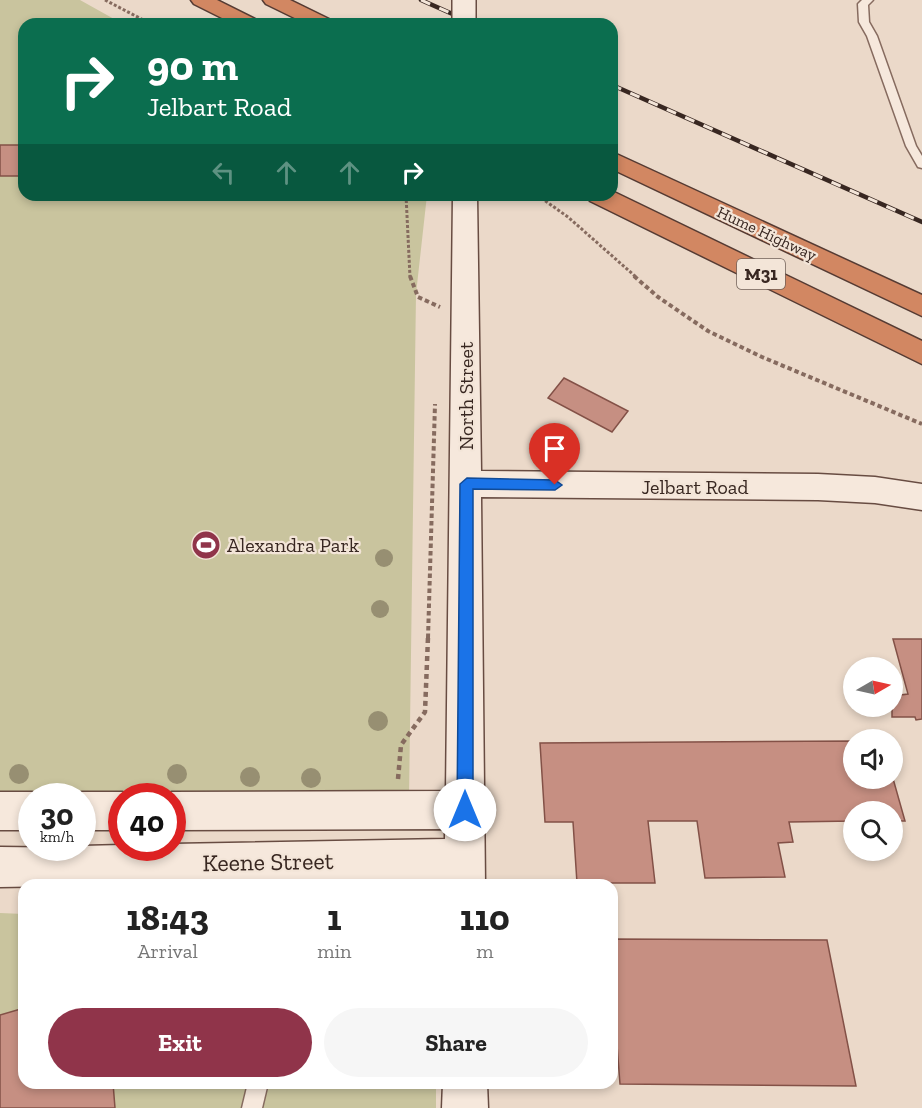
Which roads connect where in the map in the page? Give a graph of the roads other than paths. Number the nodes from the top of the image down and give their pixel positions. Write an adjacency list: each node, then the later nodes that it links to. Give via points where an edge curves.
1 (201, 0): 5 (highway)
2 (273, 0): 6 (highway)
3 (464, 0): 7 (street, bridge)
4 (868, 0): 9 (lane, via 863,4 864,22 911,146)
5 (238, 18)
6 (311, 18)
7 (464, 18)
8 (618, 163): 12 (highway, Hume Highway / M31)
9 (922, 165)
10 (465, 201): 14 (street, North Street)
11 (611, 201): 13 (highway, Hume Highway / M31)
12 (922, 306)
13 (922, 353)
14 (467, 484): 15 (street, Jelbart Road, via 818,487); 16 (street, North Street)
15 (922, 497)
16 (465, 810): 19 (street); 21 (street, North Street)
17 (0, 811): 18 (street)
18 (18, 811)
19 (186, 811)
20 (0, 867): 21 (street, Keene Street)
21 (465, 872)
22 (257, 1089): 24 (lane)
23 (465, 1089): 25 (street)
24 (252, 1108)
25 (465, 1108)

